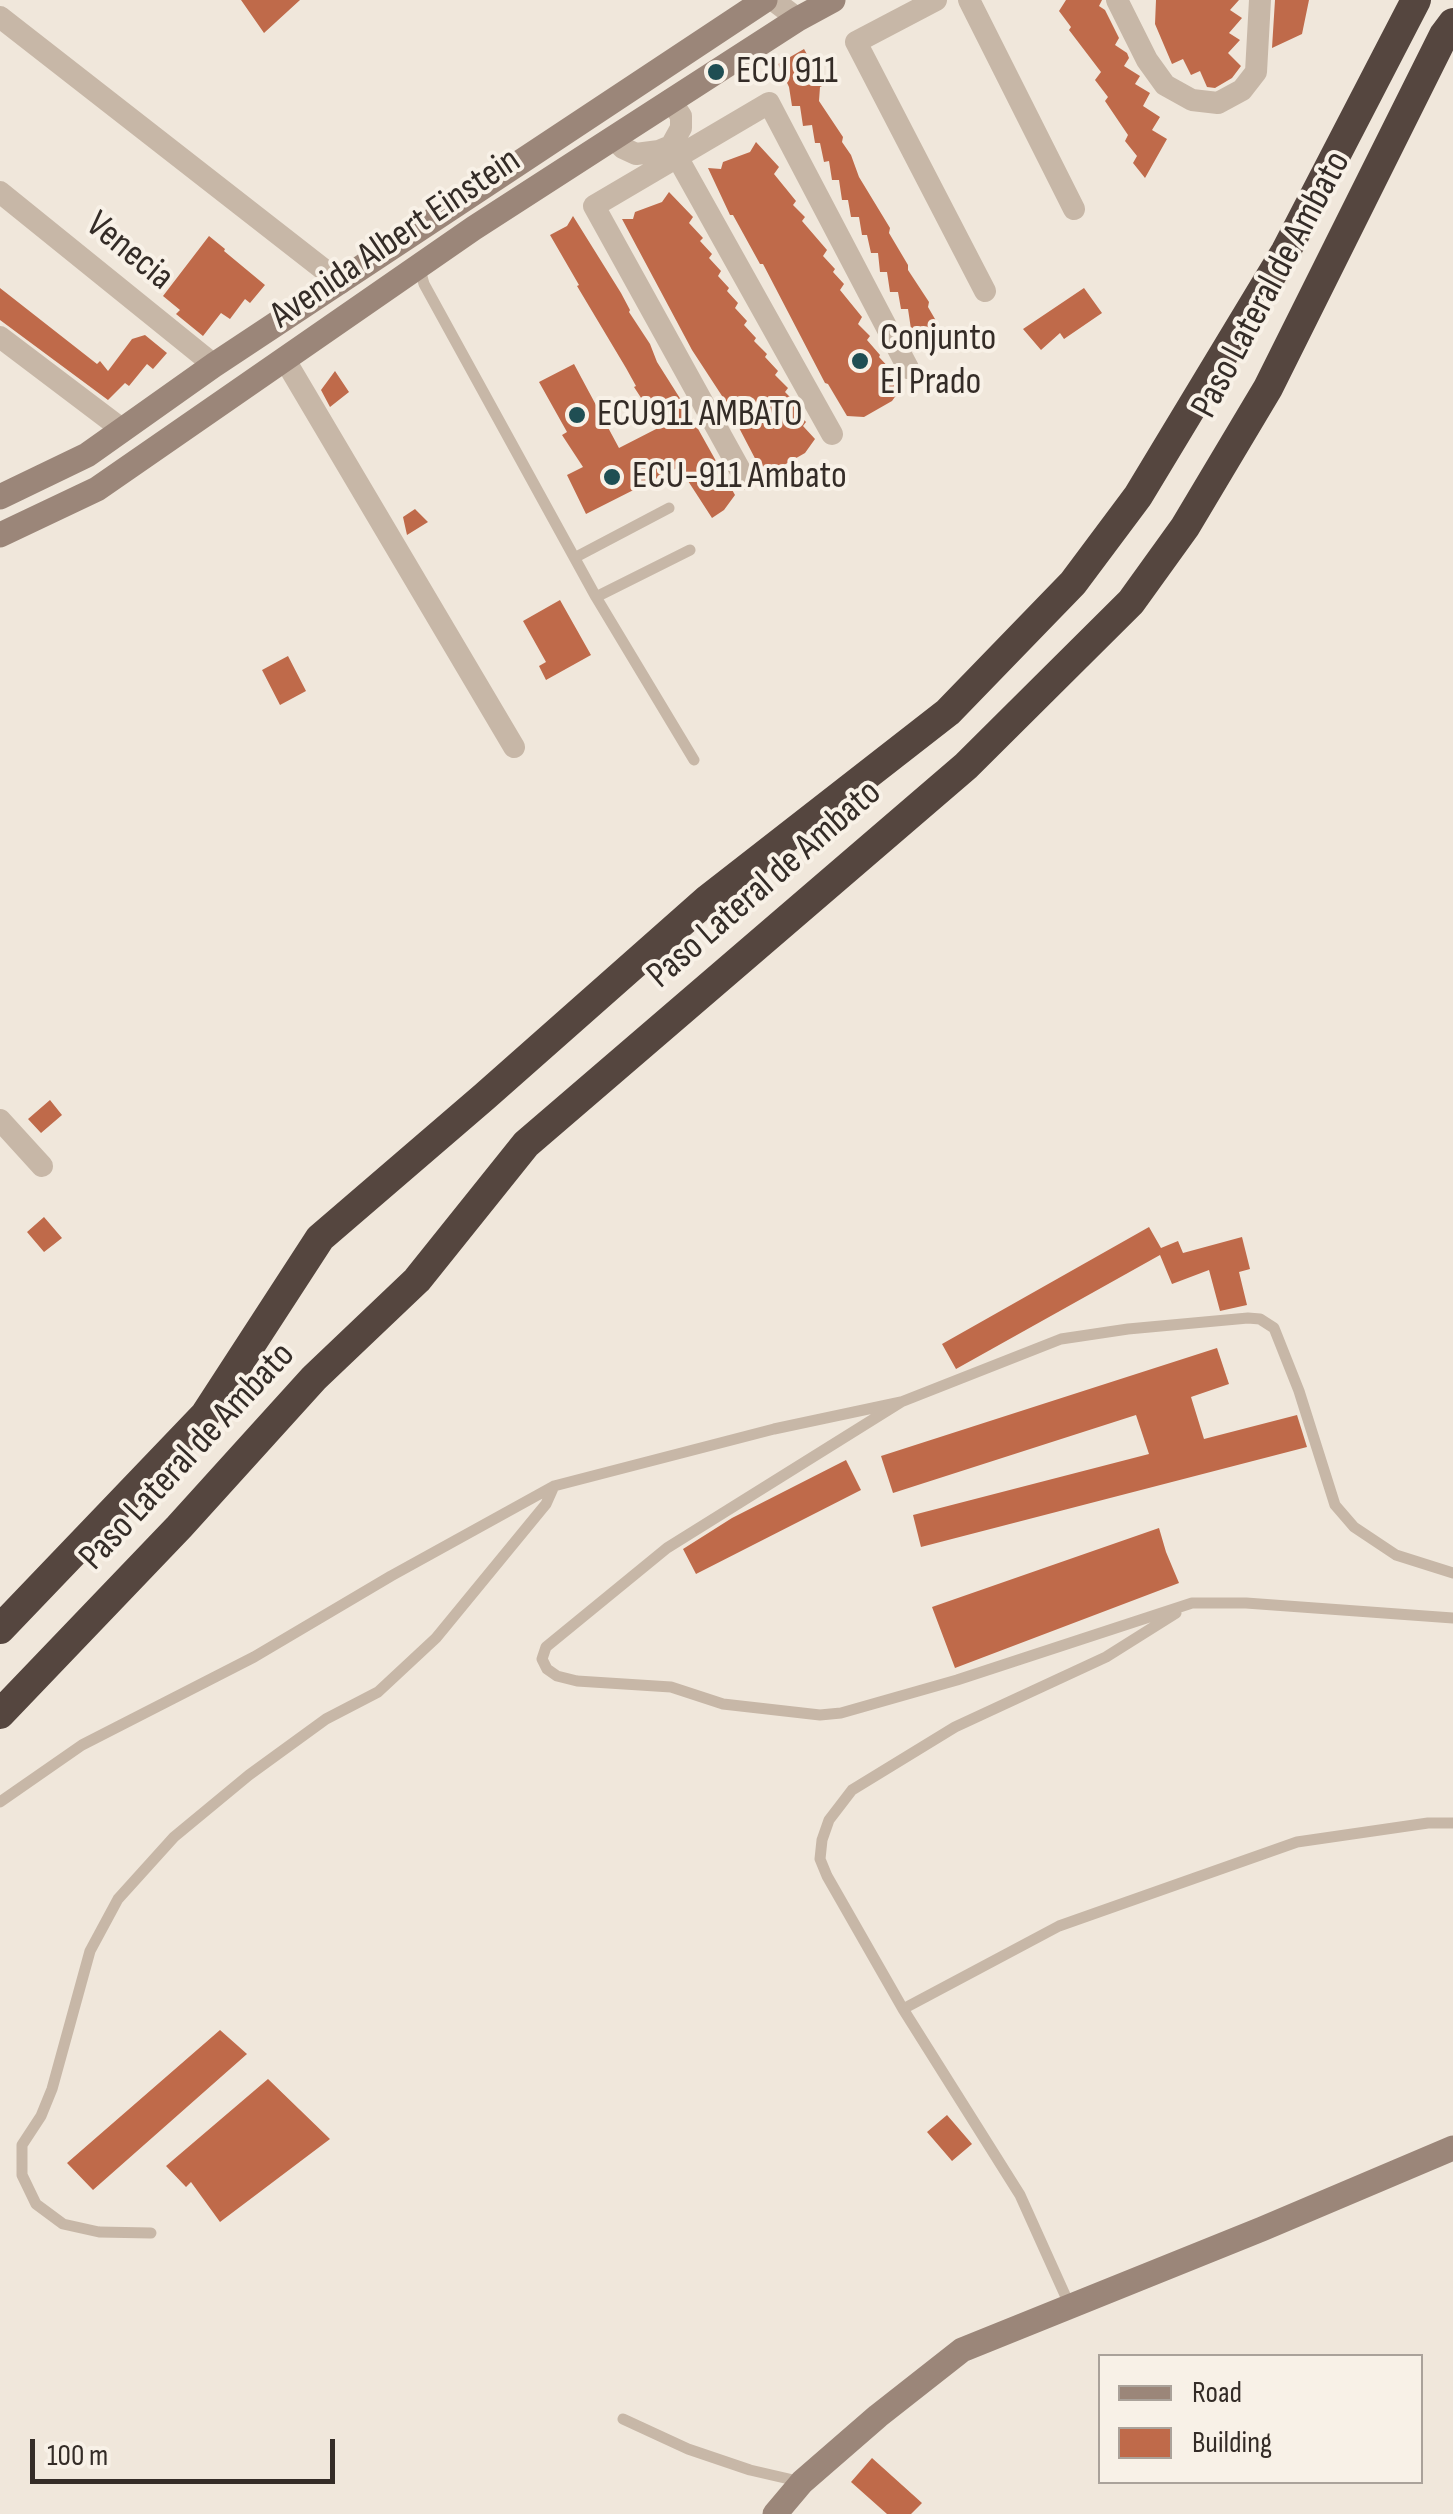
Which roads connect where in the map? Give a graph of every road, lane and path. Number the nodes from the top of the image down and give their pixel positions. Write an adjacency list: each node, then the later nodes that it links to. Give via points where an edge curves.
1 (765, 0): 18 (street, Avenida Albert Einstein)
2 (773, 0): 11 (street)
3 (833, 0): 11 (street, Avenida Albert Einstein)
4 (936, 0): 9 (street)
5 (969, 0): 17 (street)
6 (1260, 0): 8 (street, via 1256,72 1242,90 1218,103 1192,100 1165,86)
7 (1416, 0): 44 (highway, Paso Lateral de Ambato, via 1286,251 1138,496 1074,583 948,712 708,899 320,1238 205,1414)
8 (1119, 2)
9 (905, 7): 21 (street, via 856,42)
10 (0, 17): 20 (street)
11 (798, 18): 13 (street, Avenida Albert Einstein)
12 (1453, 23): 45 (highway, Paso Lateral de Ambato, via 1268,388 1131,602 966,766 526,1144 417,1280 314,1378)
13 (670, 100): 14 (street, Avenida Albert Einstein); 15 (street, via 680,116)
14 (613, 138): 15 (street, via 636,154); 19 (street, Avenida Albert Einstein)
15 (675, 151): 25 (street, via 769,103); 27 (street); 28 (street, via 594,206)
16 (0, 192): 24 (street, Venecia)
17 (1074, 209)
18 (402, 242): 19 (street); 20 (street, Avenida Albert Einstein)
19 (419, 266): 23 (street, Avenida Albert Einstein); 33 (lane)
20 (341, 283): 24 (street, Avenida Albert Einstein)
21 (985, 291)
22 (0, 337): 26 (street)
23 (286, 360): 31 (street, Avenida Albert Einstein, via 96,489); 35 (street)
24 (214, 366): 26 (street, Avenida Albert Einstein)
25 (908, 368)
26 (123, 430): 29 (street, Avenida Albert Einstein)
27 (832, 434)
28 (744, 479)
29 (0, 497)
30 (670, 508): 33 (lane)
31 (0, 535)
32 (690, 550): 34 (lane)
33 (576, 557): 34 (lane)
34 (596, 596): 36 (lane)
35 (514, 747)
36 (694, 760)
37 (0, 1120): 38 (street)
38 (42, 1166)
39 (901, 1402): 40 (lane); 41 (lane, via 1062,1339 1260,1319 1274,1328 1335,1506 1396,1555); 42 (lane, via 667,1548 546,1647 547,1669 577,1681 671,1687 722,1704 820,1715 957,1680)
40 (554, 1486): 46 (lane, via 254,1657 82,1745); 50 (lane, via 436,1638 378,1692 326,1719 174,1836 108,1916 90,1951 52,2090 22,2145 22,2175 36,2204 63,2224)
41 (1453, 1573)
42 (1192, 1603): 43 (lane); 48 (lane, via 1106,1657 955,1727 852,1790 830,1820 820,1859 826,1876)
43 (1453, 1618)
44 (0, 1629)
45 (0, 1714)
46 (0, 1802)
47 (1453, 1824): 48 (lane, via 1297,1842 1059,1926)
48 (903, 2008): 51 (lane, via 1020,2195)
49 (1453, 2148): 51 (street)
50 (152, 2233)
51 (1070, 2306): 53 (street, via 962,2350)
52 (623, 2419): 53 (lane, via 688,2449)
53 (802, 2482): 54 (street)
54 (775, 2514)

